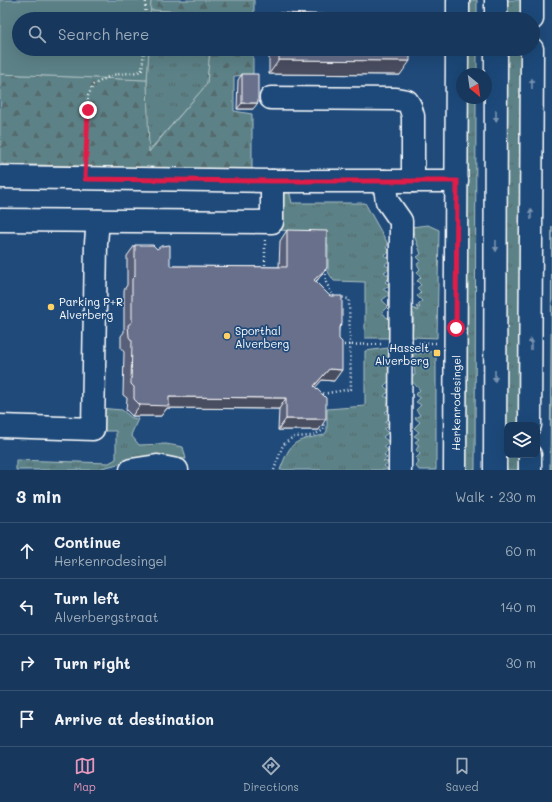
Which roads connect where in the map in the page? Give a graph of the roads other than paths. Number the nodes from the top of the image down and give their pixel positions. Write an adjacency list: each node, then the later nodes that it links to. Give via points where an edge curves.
1 (458, 0): 4 (main road)
2 (496, 0): 5 (main road)
3 (532, 0): 6 (main road)
4 (458, 12)
5 (496, 12)
6 (532, 12)
7 (458, 56): 15 (main road, Herkenrodesingel)
8 (496, 56): 25 (main road, one-way to 25)
9 (532, 56): 18 (main road, one-way to 9)
10 (271, 98): 14 (main road, via 406,101 413,116)
11 (0, 177): 12 (main road)
12 (272, 181): 13 (main road); 17 (main road, via 272,222)
13 (384, 181): 14 (main road); 23 (main road, via 387,201 401,222)
14 (413, 181): 15 (main road)
15 (457, 181): 24 (main road, Herkenrodesingel)
16 (0, 220): 17 (main road)
17 (98, 221): 19 (main road, via 93,429)
18 (530, 422)
19 (0, 426)
20 (530, 458): 26 (main road)
21 (131, 470): 22 (main road, via 157,466)
22 (177, 470)
23 (400, 470)
24 (455, 470)
25 (495, 470)
26 (530, 470)

